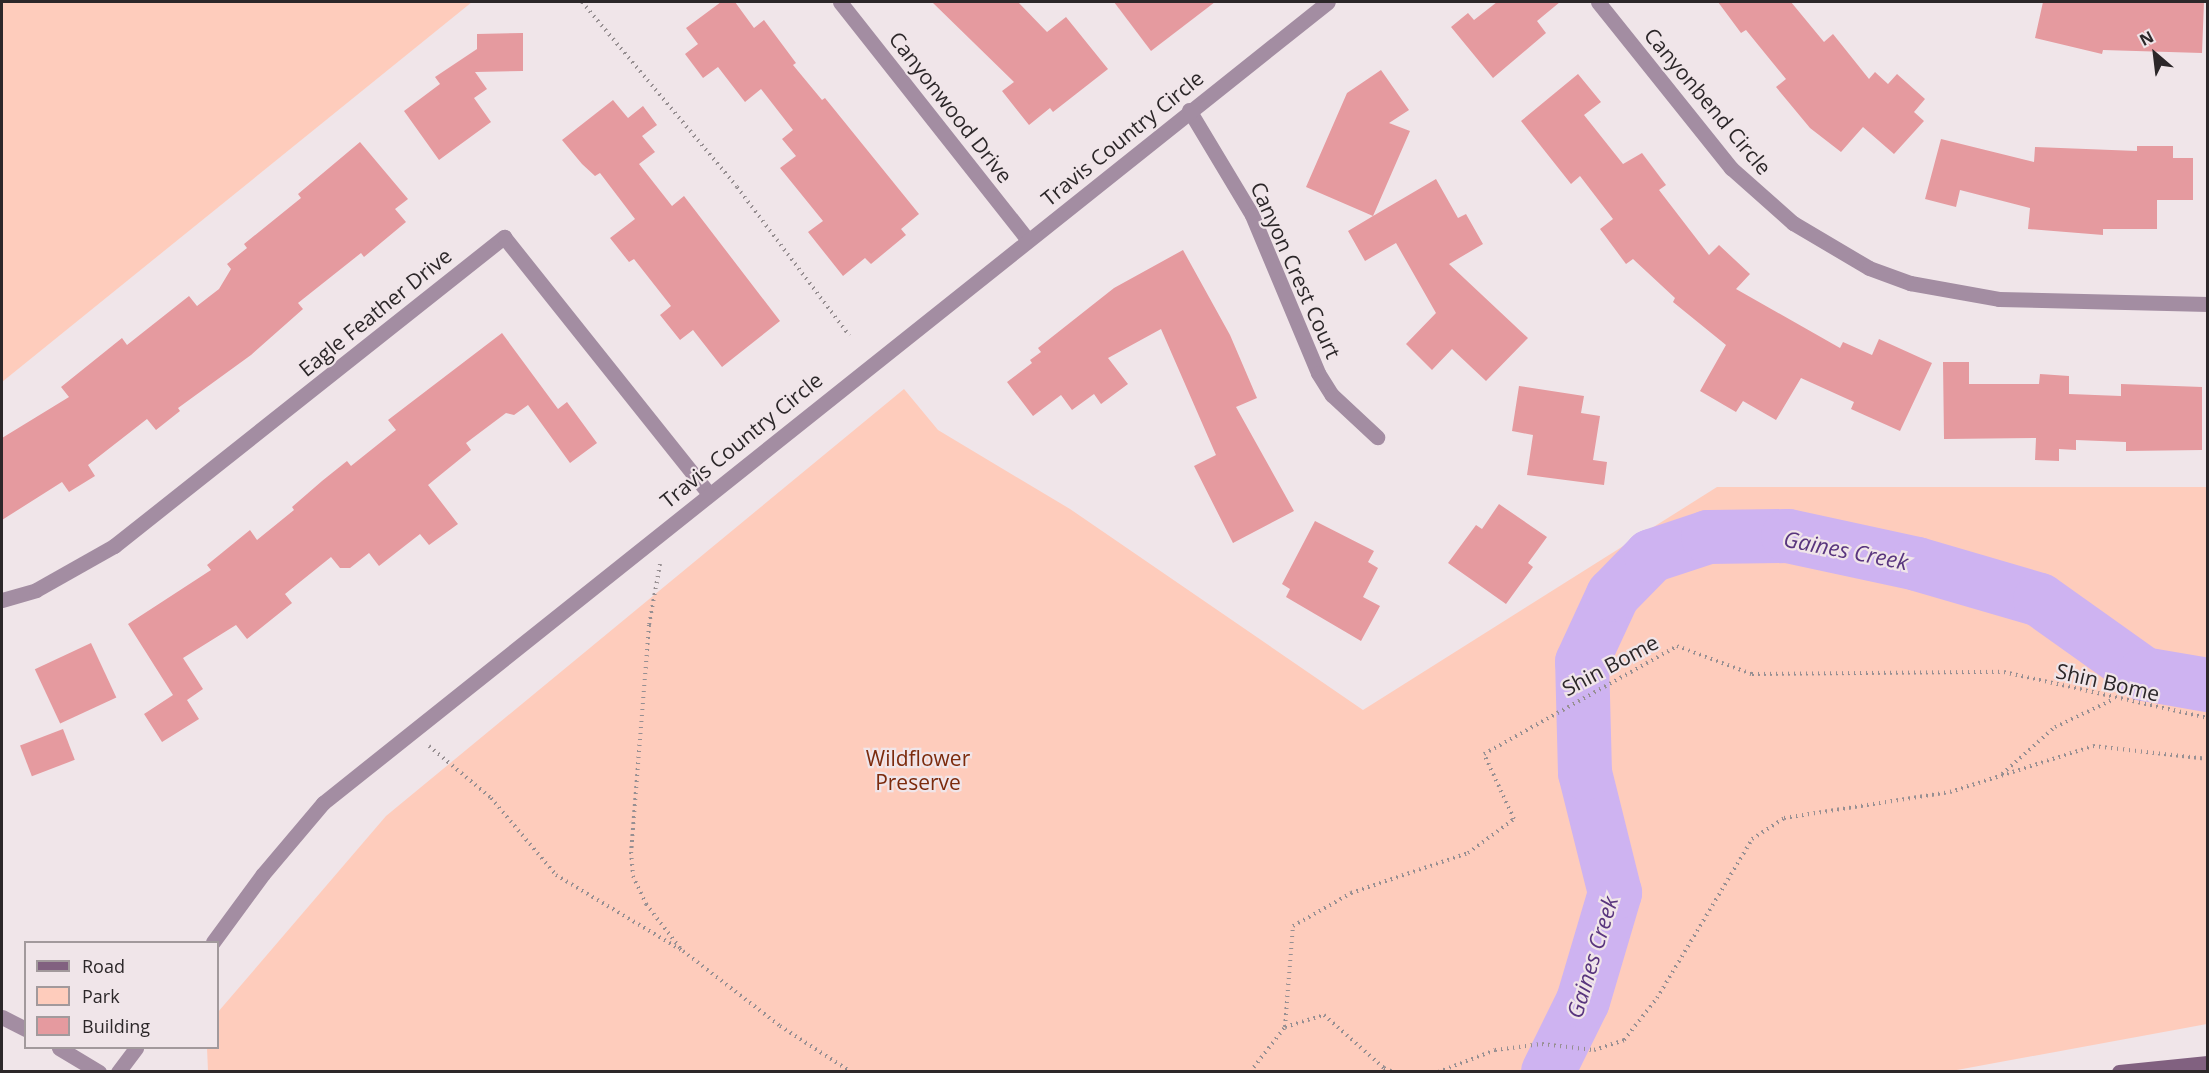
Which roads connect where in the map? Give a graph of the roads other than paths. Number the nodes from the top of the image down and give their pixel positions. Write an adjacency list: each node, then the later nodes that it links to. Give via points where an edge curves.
1 (840, 2): 5 (street, Canyonwood Drive)
2 (1328, 2): 4 (street, Travis Country Circle)
3 (1598, 2): 6 (street, Canyonbend Circle, via 1731,168 1793,223 1869,268 1910,283 1999,299)
4 (1190, 110): 5 (street, Travis Country Circle); 7 (street, Canyon Crest Court, via 1252,215 1318,373 1332,395)
5 (1028, 240): 8 (street, Travis Country Circle)
6 (2208, 304)
7 (1377, 437)
8 (708, 493): 9 (street, Eagle Feather Drive, via 504,237 114,546 36,590); 10 (street, Travis Country Circle, via 323,803)
9 (2, 600)
10 (214, 941)
11 (2, 1017): 12 (street)
12 (24, 1028)
13 (62, 1049): 16 (street)
14 (134, 1049): 17 (street)
15 (2208, 1063): 18 (main road)
16 (99, 1071)
17 (118, 1071)
18 (2119, 1071)

